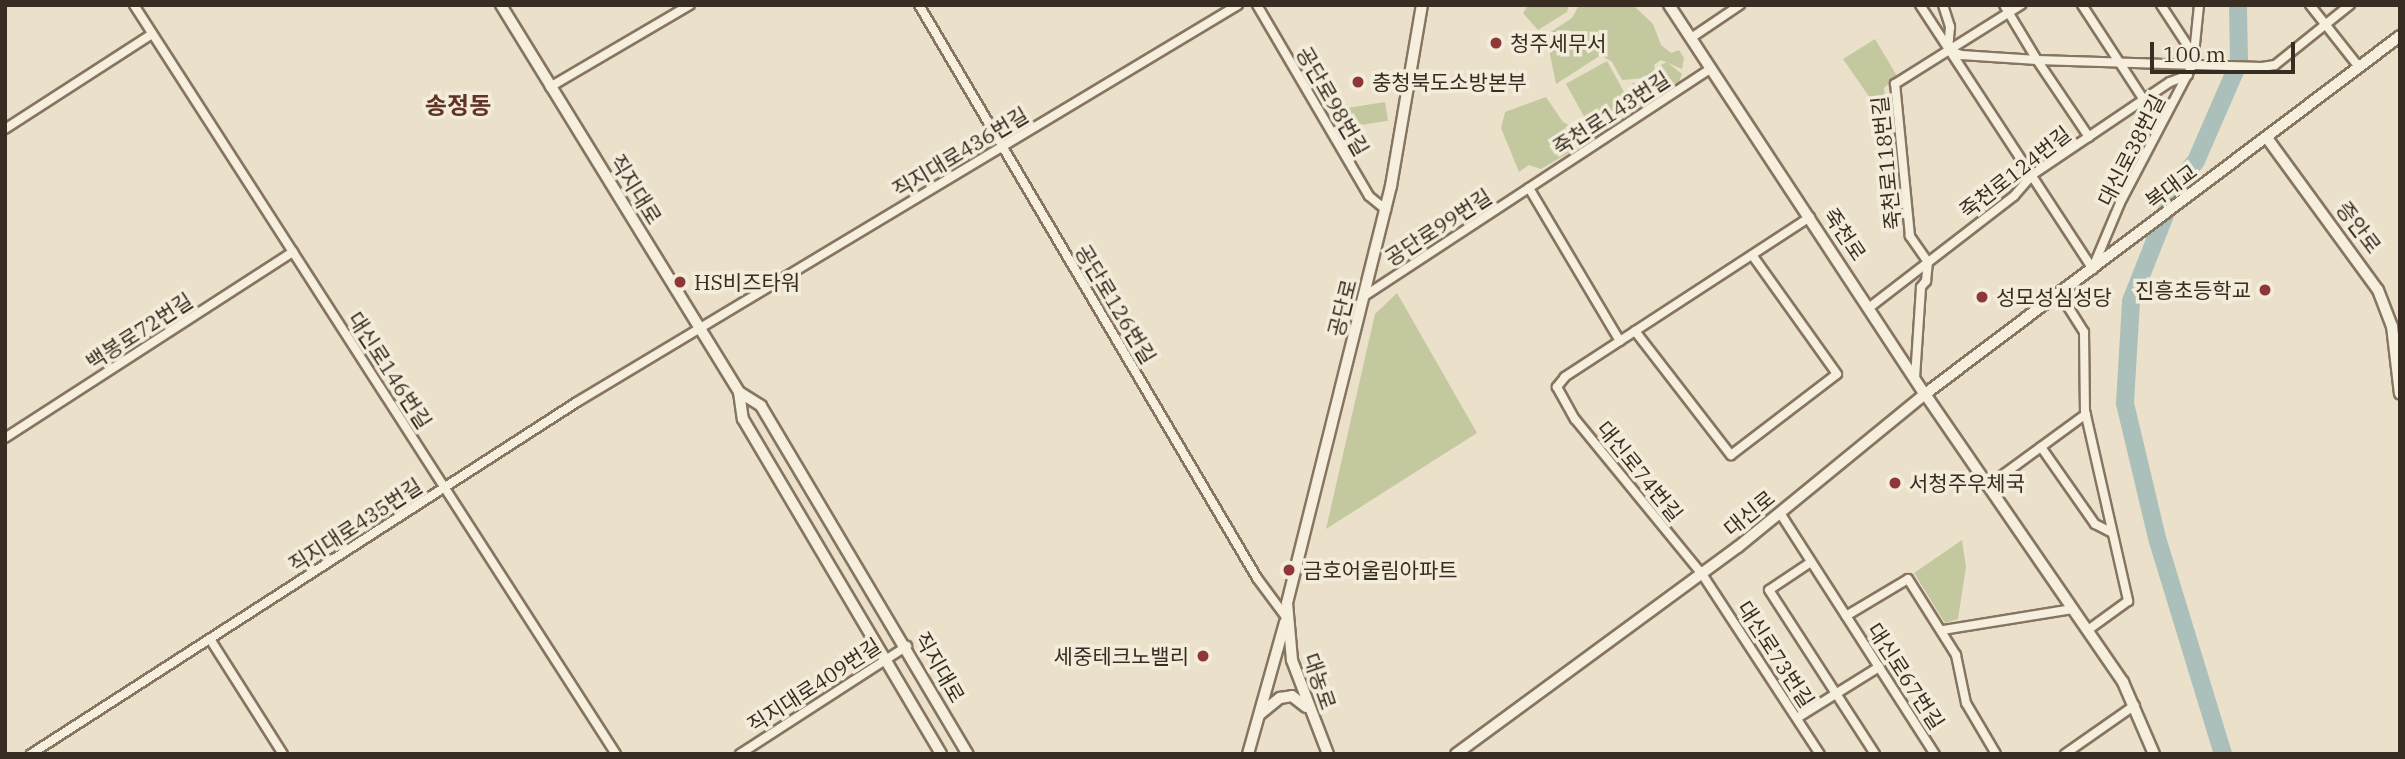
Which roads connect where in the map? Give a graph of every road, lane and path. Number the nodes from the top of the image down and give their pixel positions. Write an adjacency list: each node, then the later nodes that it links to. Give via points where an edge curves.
1 (134, 5): 20 (street, 대신로146번길)
2 (501, 5): 30 (street, 직지대로)
3 (690, 5): 30 (street)
4 (919, 5): 35 (street, 공단로126번길)
5 (1238, 5): 35 (street, 직지대로436번길)
6 (1256, 5): 38 (street, 공단로98번길, via 1369,196)
7 (1422, 5): 38 (street, 공단로)
8 (1669, 5): 22 (street, 죽천로)
9 (1740, 5): 22 (street)
10 (1920, 5): 23 (street)
11 (1942, 5): 23 (street, via 1950,27)
12 (2021, 5): 18 (street, 죽천로118번길)
13 (2082, 5): 26 (street)
14 (2161, 5): 24 (street)
15 (2199, 5): 24 (street, 대신로38번길)
16 (2310, 5): 19 (street)
17 (2350, 5): 19 (street)
18 (2006, 9): 23 (street, 죽천로118번길); 25 (street)
19 (2325, 25): 27 (street); 29 (street, via 2275,65 2203,65)
20 (152, 34): 32 (street); 40 (street, 대신로146번길)
21 (2400, 36): 27 (street)
22 (1691, 38): 28 (street, 죽천로)
23 (1948, 50): 25 (street, via 1961,55); 36 (street); 42 (street, 죽천로118번길, via 1895,84 1910,236)
24 (2195, 57): 29 (street, 대신로38번길)
25 (2036, 60): 26 (street); 33 (street)
26 (2118, 60): 29 (street); 31 (street)
27 (2359, 67): 34 (street)
28 (1711, 68): 37 (street, 죽천로143번길); 39 (street, 죽천로)
29 (2190, 71): 31 (street, 죽천로124번길); 43 (street, 대신로38번길, via 2120,203)
30 (550, 87): 47 (street, 직지대로)
31 (2144, 100): 33 (street, 죽천로124번길)
32 (5, 129)
33 (2089, 137): 36 (street, 죽천로124번길)
34 (2267, 138): 43 (street, 복대교); 53 (street, 증안로, via 2378,290 2392,326)
35 (1002, 146): 47 (street, 직지대로436번길); 65 (street, 공단로126번길, via 1257,578)
36 (2032, 176): 42 (street, 죽천로124번길, via 2014,196); 43 (street)
37 (1529, 188): 45 (street, 공단로99번길); 49 (street)
38 (1386, 210): 45 (street, 공단로)
39 (1810, 217): 41 (street); 46 (street, 죽천로)
40 (293, 252): 55 (street, 백봉로72번길); 58 (street, 대신로146번길)
41 (1752, 255): 48 (street); 48 (street, via 1837,374 1731,455)
42 (1928, 262): 46 (street, 죽천로124번길); 50 (street, via 1921,287)
43 (2095, 267): 44 (street, 대신로)
44 (2060, 293): 52 (street, 대신로); 54 (street, via 2084,332)
45 (1366, 295): 65 (street, 공단로)
46 (1870, 307): 50 (street, 죽천로)
47 (700, 330): 51 (street, 직지대로); 58 (street, 직지대로435번길, via 577,402)
48 (1635, 331): 49 (street)
49 (1620, 341): 62 (street, 대신로74번길, via 1557,387 1575,419)
50 (1915, 378): 52 (street, 죽천로)
51 (739, 392): 69 (street, 직지대로, via 761,407); 70 (street, 직지대로, via 743,419)
52 (1925, 394): 57 (street, 죽천로); 59 (street, 대신로)
53 (2400, 394)
54 (2086, 414): 56 (street); 60 (street)
55 (5, 438)
56 (2041, 447): 57 (street); 60 (street, via 2095,524)
57 (1989, 485): 63 (street, 죽천로)
58 (445, 489): 68 (street, 직지대로435번길); 79 (street, 대신로146번길)
59 (1780, 513): 61 (street, 대신로67번길); 62 (street, 대신로)
60 (2111, 532): 67 (street, via 2128,601)
61 (1811, 562): 64 (street, 대신로67번길); 72 (street, via 1769,590)
62 (1702, 574): 76 (street, 대신로73번길); 85 (street, 대신로)
63 (2073, 609): 66 (street); 67 (street, 죽천로)
64 (1846, 616): 66 (street, 대신로67번길, via 1908,579); 71 (street, 대신로67번길)
65 (1286, 618): 74 (street, 대농로, via 1292,660); 75 (street, 공단로)
66 (1943, 630): 89 (street, via 1956,655 1966,703)
67 (2088, 630): 73 (street, 죽천로)
68 (210, 639): 77 (street, 직지대로435번길); 78 (street)
69 (906, 646): 70 (street, 직지대로409번길); 82 (street, 직지대로)
70 (886, 660): 80 (street, 직지대로409번길); 81 (street, 직지대로)
71 (1879, 667): 72 (street); 88 (street, 대신로67번길)
72 (1836, 694): 76 (street); 87 (street)
73 (2136, 705): 90 (street); 91 (street, 죽천로)
74 (1309, 711): 75 (street, via 1292,696 1280,698); 84 (street, 대농로)
75 (1259, 714): 83 (street, 공단로)
76 (1797, 718): 86 (street, 대신로73번길)
77 (31, 754)
78 (283, 754)
79 (616, 754)
80 (740, 754)
81 (942, 754)
82 (968, 754)
83 (1248, 754)
84 (1328, 754)
85 (1456, 754)
86 (1820, 754)
87 (1875, 754)
88 (1936, 754)
89 (1996, 754)
90 (2064, 754)
91 (2154, 754)

